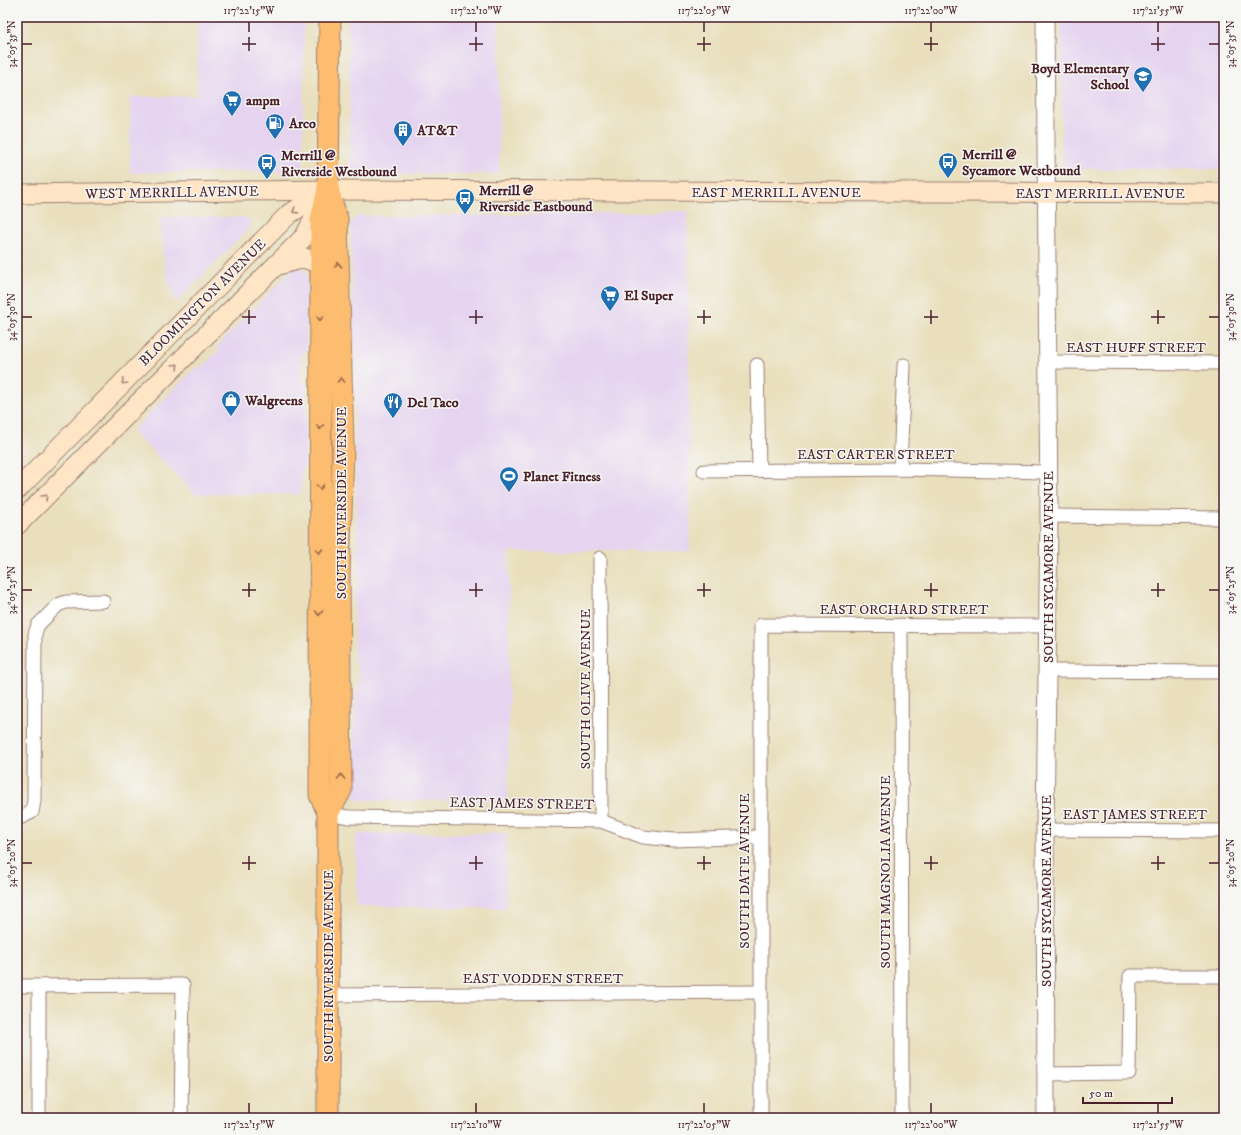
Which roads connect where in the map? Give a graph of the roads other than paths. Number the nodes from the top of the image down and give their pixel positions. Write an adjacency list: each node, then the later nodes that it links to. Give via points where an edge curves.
1 (330, 17): 3 (main road, SOUTH RIVERSIDE AVENUE)
2 (1045, 17): 4 (street, SOUTH SYCAMORE AVENUE)
3 (328, 190): 4 (main road, EAST MERRILL AVENUE); 6 (main road, WEST MERRILL AVENUE); 7 (main road, SOUTH RIVERSIDE AVENUE, via 320,220); 8 (main road, BLOOMINGTON AVENUE, via 306,236); 17 (main road, BLOOMINGTON AVENUE, one-way to 17, via 289,214); 28 (main road, SOUTH RIVERSIDE AVENUE, one-way to 3, via 341,790 340,575 343,447 337,219)
4 (1046, 193): 5 (main road, EAST MERRILL AVENUE); 9 (street, SOUTH SYCAMORE AVENUE)
5 (1224, 193)
6 (17, 194)
7 (320, 264): 8 (main road, BLOOMINGTON AVENUE, via 305,258); 28 (main road, SOUTH RIVERSIDE AVENUE, one-way to 28, via 320,795)
8 (275, 266): 20 (main road, BLOOMINGTON AVENUE, one-way to 8)
9 (1048, 362): 10 (street, EAST HUFF STREET); 16 (street, SOUTH SYCAMORE AVENUE)
10 (1224, 363)
11 (757, 365): 14 (street)
12 (904, 365): 13 (street)
13 (900, 469): 14 (street, EAST CARTER STREET); 16 (street, EAST CARTER STREET)
14 (758, 470): 15 (street, EAST CARTER STREET)
15 (704, 471)
16 (1048, 472): 18 (street, SOUTH SYCAMORE AVENUE)
17 (17, 490)
18 (1049, 516): 19 (street); 25 (street, SOUTH SYCAMORE AVENUE)
19 (1224, 518)
20 (17, 525)
21 (600, 558): 30 (street, SOUTH OLIVE AVENUE)
22 (103, 601): 29 (street, via 66,602 58,605 38,625 35,634 34,801 32,812)
23 (760, 625): 24 (street, EAST ORCHARD STREET); 33 (street, SOUTH DATE AVENUE)
24 (901, 625): 25 (street, EAST ORCHARD STREET); 44 (street, SOUTH MAGNOLIA AVENUE)
25 (1048, 626): 26 (street, SOUTH SYCAMORE AVENUE)
26 (1047, 671): 27 (street); 31 (street, SOUTH SYCAMORE AVENUE)
27 (1224, 672)
28 (328, 813): 30 (street, EAST JAMES STREET, via 348,817); 38 (main road, SOUTH RIVERSIDE AVENUE)
29 (17, 817)
30 (601, 821): 33 (street, EAST JAMES STREET, via 643,837 673,840)
31 (1045, 830): 32 (street, EAST JAMES STREET); 39 (street, SOUTH SYCAMORE AVENUE)
32 (1224, 831)
33 (760, 837): 37 (street, SOUTH DATE AVENUE)
34 (1224, 976): 39 (street, via 1130,976 1129,1073)
35 (17, 986): 36 (street)
36 (39, 987): 40 (street); 41 (street, via 183,985)
37 (759, 992): 38 (street, EAST VODDEN STREET); 43 (street, SOUTH DATE AVENUE)
38 (328, 995): 42 (main road, SOUTH RIVERSIDE AVENUE)
39 (1046, 1074): 45 (street, SOUTH SYCAMORE AVENUE)
40 (39, 1118)
41 (181, 1118)
42 (328, 1118)
43 (761, 1118)
44 (902, 1118)
45 (1046, 1118)

